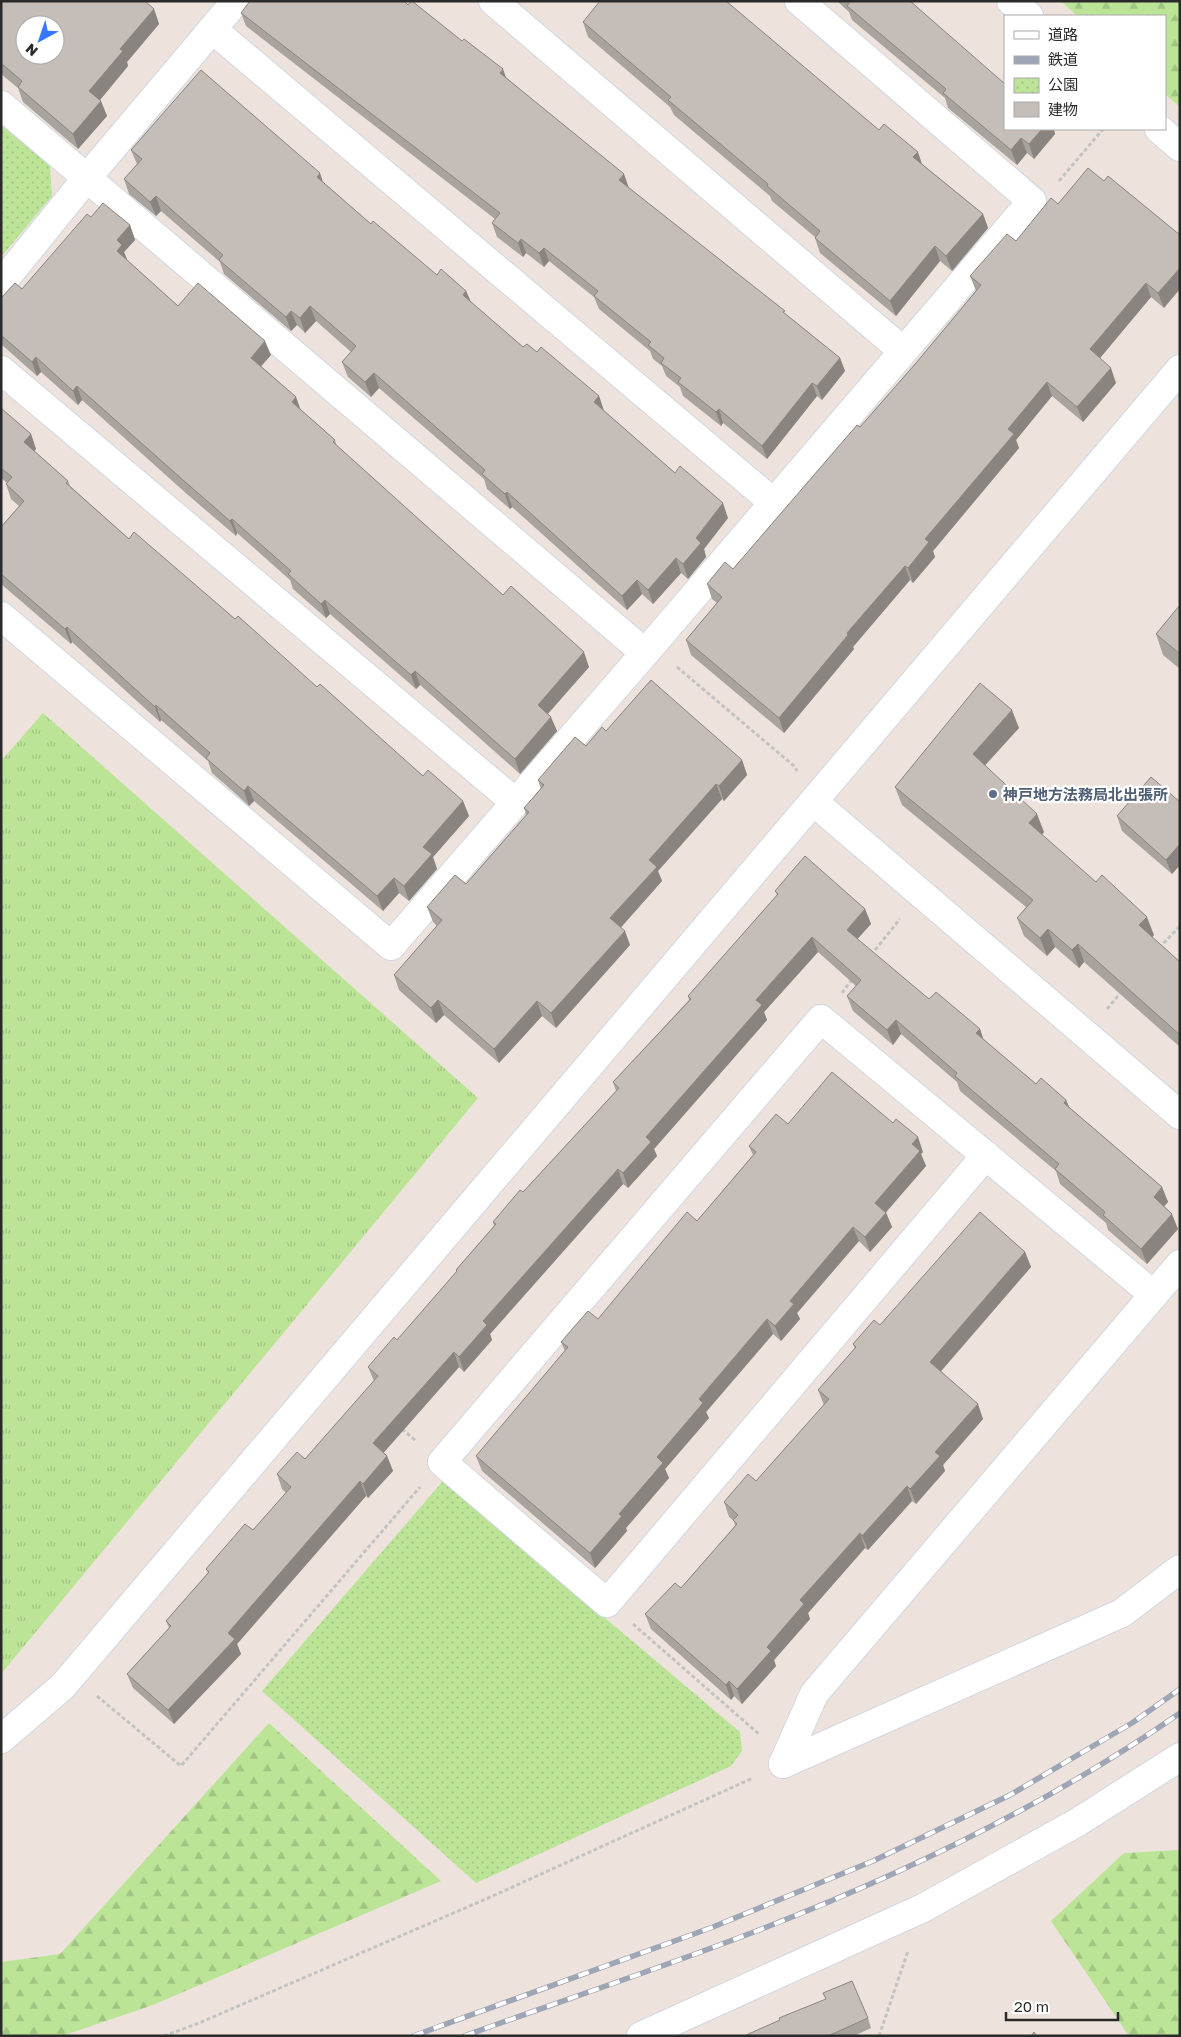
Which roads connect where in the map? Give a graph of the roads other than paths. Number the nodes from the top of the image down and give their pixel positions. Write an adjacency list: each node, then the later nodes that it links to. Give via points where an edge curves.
1 (236, 1): 6 (street)
2 (493, 1): 12 (street)
3 (799, 1): 12 (street, via 1032,200)
4 (1011, 1): 5 (street)
5 (1027, 15)
6 (212, 29): 10 (street); 15 (street)
7 (1, 105): 10 (street)
8 (1160, 130): 9 (street)
9 (1180, 147)
10 (86, 179): 11 (street); 17 (street)
11 (1, 284)
12 (903, 351): 15 (street)
13 (1180, 369): 19 (street)
14 (1, 370): 18 (street)
15 (774, 503): 17 (street)
16 (1, 616): 18 (street, via 390,946)
17 (645, 653): 18 (street)
18 (515, 802)
19 (814, 802): 20 (street); 25 (street, via 63,1686)
20 (1180, 1115)
21 (986, 1156): 21 (street, via 607,1603 442,1462 821,1019); 23 (street)
22 (1180, 1264): 23 (street)
23 (1154, 1295): 24 (street, via 814,1694 783,1764 1122,1613)
24 (1180, 1568)
25 (1, 1739)
26 (1180, 1757): 27 (street, via 1078,1822 922,1908)
27 (641, 2036)

